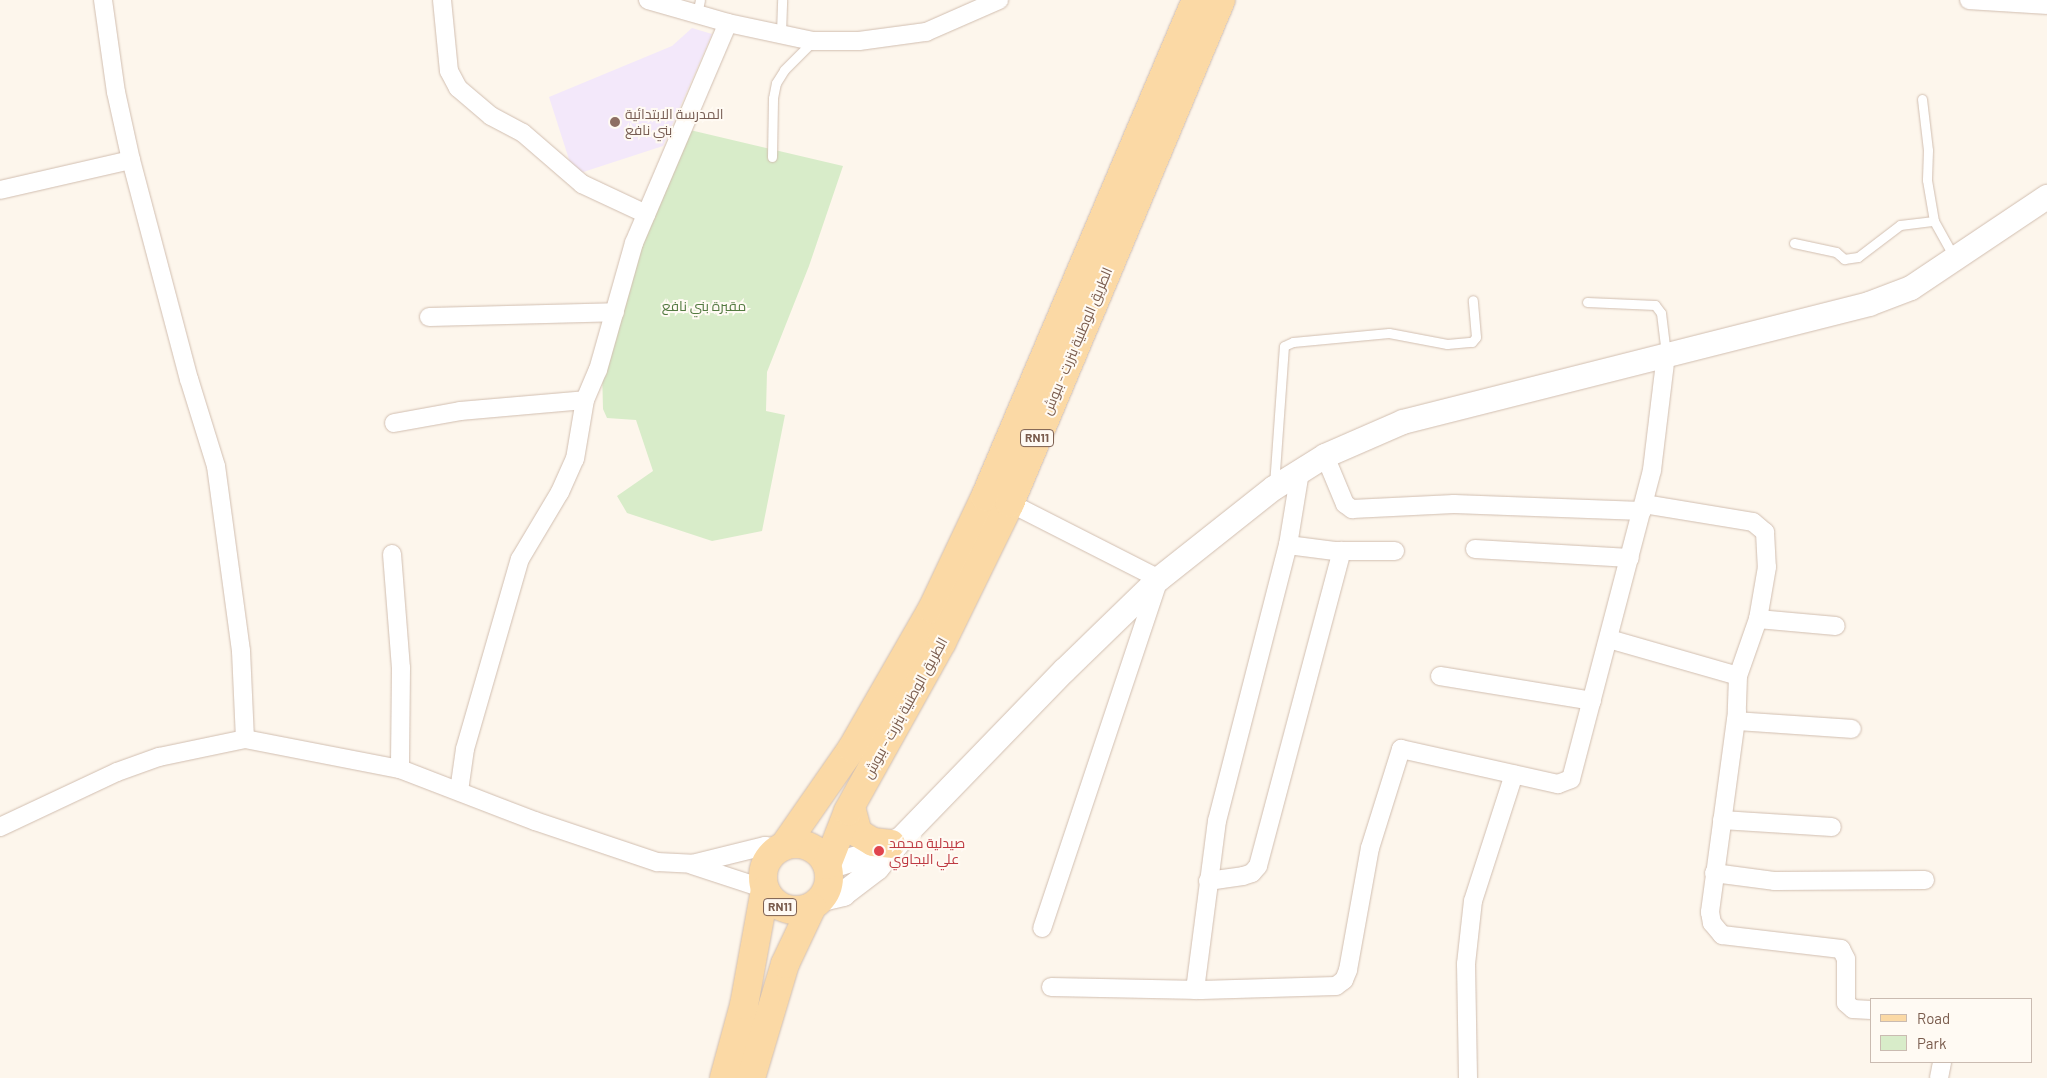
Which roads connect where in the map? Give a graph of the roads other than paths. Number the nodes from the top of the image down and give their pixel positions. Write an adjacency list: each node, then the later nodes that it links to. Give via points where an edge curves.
1 (103, 0): 17 (street)
2 (442, 0): 20 (street, via 449,71 458,88 491,116 523,133 582,184)
3 (648, 0): 11 (street)
4 (782, 0): 13 (lane)
5 (999, 0): 10 (street)
6 (1196, 0): 60 (main road, الطريق الوطنية بنزرت - ببوش / RN11, via 989,488 932,609 852,748)
7 (1221, 0): 34 (main road, الطريق الوطنية بنزرت - ببوش / RN11)
8 (1968, 0): 9 (street)
9 (2041, 3)
10 (977, 6): 14 (street, via 926,32 859,41)
11 (698, 7): 12 (street)
12 (728, 23): 13 (street); 20 (street)
13 (781, 33): 14 (street)
14 (813, 41): 16 (lane, via 784,70 776,83 772,98)
15 (1922, 99): 21 (lane, via 1928,150 1927,180)
16 (772, 157)
17 (130, 160): 18 (street); 51 (street, via 216,466 241,651)
18 (0, 190)
19 (2047, 197): 23 (street)
20 (646, 214): 26 (street)
21 (1934, 221): 22 (lane, via 1900,225 1858,257 1844,259 1836,252); 23 (lane)
22 (1794, 243)
23 (1955, 259): 28 (street, via 1911,288 1869,304)
24 (1473, 300): 33 (lane, via 1476,337 1472,342 1437,342 1389,333 1293,342 1284,346)
25 (1587, 302): 28 (lane, via 1655,305 1661,313)
26 (615, 312): 27 (street); 29 (street)
27 (429, 318)
28 (1666, 354): 31 (street, via 1403,422); 35 (street, via 1653,462)
29 (586, 400): 30 (street, via 468,410); 54 (street, via 569,476 520,559 511,586 465,749)
30 (394, 423)
31 (1325, 456): 32 (street); 35 (street, via 1345,504 1352,509 1454,504)
32 (1300, 472): 33 (street); 36 (street)
33 (1274, 488): 42 (street)
34 (1010, 502): 42 (street); 55 (main road, الطريق الوطنية بنزرت - ببوش / RN11, via 942,642)
35 (1643, 508): 41 (street); 43 (street, via 1753,522 1761,526 1766,541 1767,567)
36 (1288, 545): 38 (street); 65 (street, via 1227,777)
37 (1475, 549): 41 (street)
38 (1342, 551): 39 (street); 65 (street, via 1258,866 1243,876)
39 (1395, 551)
40 (392, 554): 52 (street, via 401,668)
41 (1630, 558): 45 (street)
42 (1159, 579): 59 (street); 68 (street)
43 (1758, 619): 44 (street); 47 (street)
44 (1836, 626)
45 (1609, 640): 47 (street); 48 (street)
46 (1440, 676): 48 (street)
47 (1738, 676): 49 (street)
48 (1592, 701): 53 (street, via 1571,779 1558,784)
49 (1736, 721): 50 (street); 56 (street)
50 (1852, 729)
51 (244, 739): 52 (street); 57 (street, via 159,757 118,772)
52 (400, 769): 54 (street)
53 (1514, 774): 70 (street, via 1401,749 1370,848 1344,980 1328,988); 75 (street, via 1473,901 1466,964)
54 (459, 791): 61 (street, via 633,856 670,864)
55 (851, 807): 59 (main road, via 858,833 873,842); 62 (main road, الطريق الوطنية بنزرت - ببوش / RN11)
56 (1722, 820): 58 (street); 63 (street)
57 (0, 827)
58 (1832, 827)
59 (896, 841): 62 (street); 67 (street, via 877,868 861,882 843,894)
60 (782, 847): 61 (street, via 766,846); 62 (main road, via 802,844 813,848); 66 (main road, RN11, via 772,853 763,870)
61 (692, 864): 66 (street)
62 (828, 866): 67 (main road, RN11, via 829,884)
63 (1714, 873): 64 (street, via 1775,881); 71 (street, via 1710,912 1712,923 1722,936 1841,949 1846,959 1846,1003 1853,1010)
64 (1925, 880)
65 (1208, 881): 70 (street)
66 (765, 890): 67 (main road, RN11, via 771,900 785,909 802,910); 73 (main road, RN11, via 744,1005)
67 (817, 903): 74 (main road, RN11, via 785,964)
68 (1042, 928)
69 (1051, 986): 70 (street)
70 (1195, 990)
71 (1870, 1010)
72 (1942, 1063): 76 (street)
73 (724, 1078)
74 (751, 1078)
75 (1468, 1078)
76 (1939, 1078)

